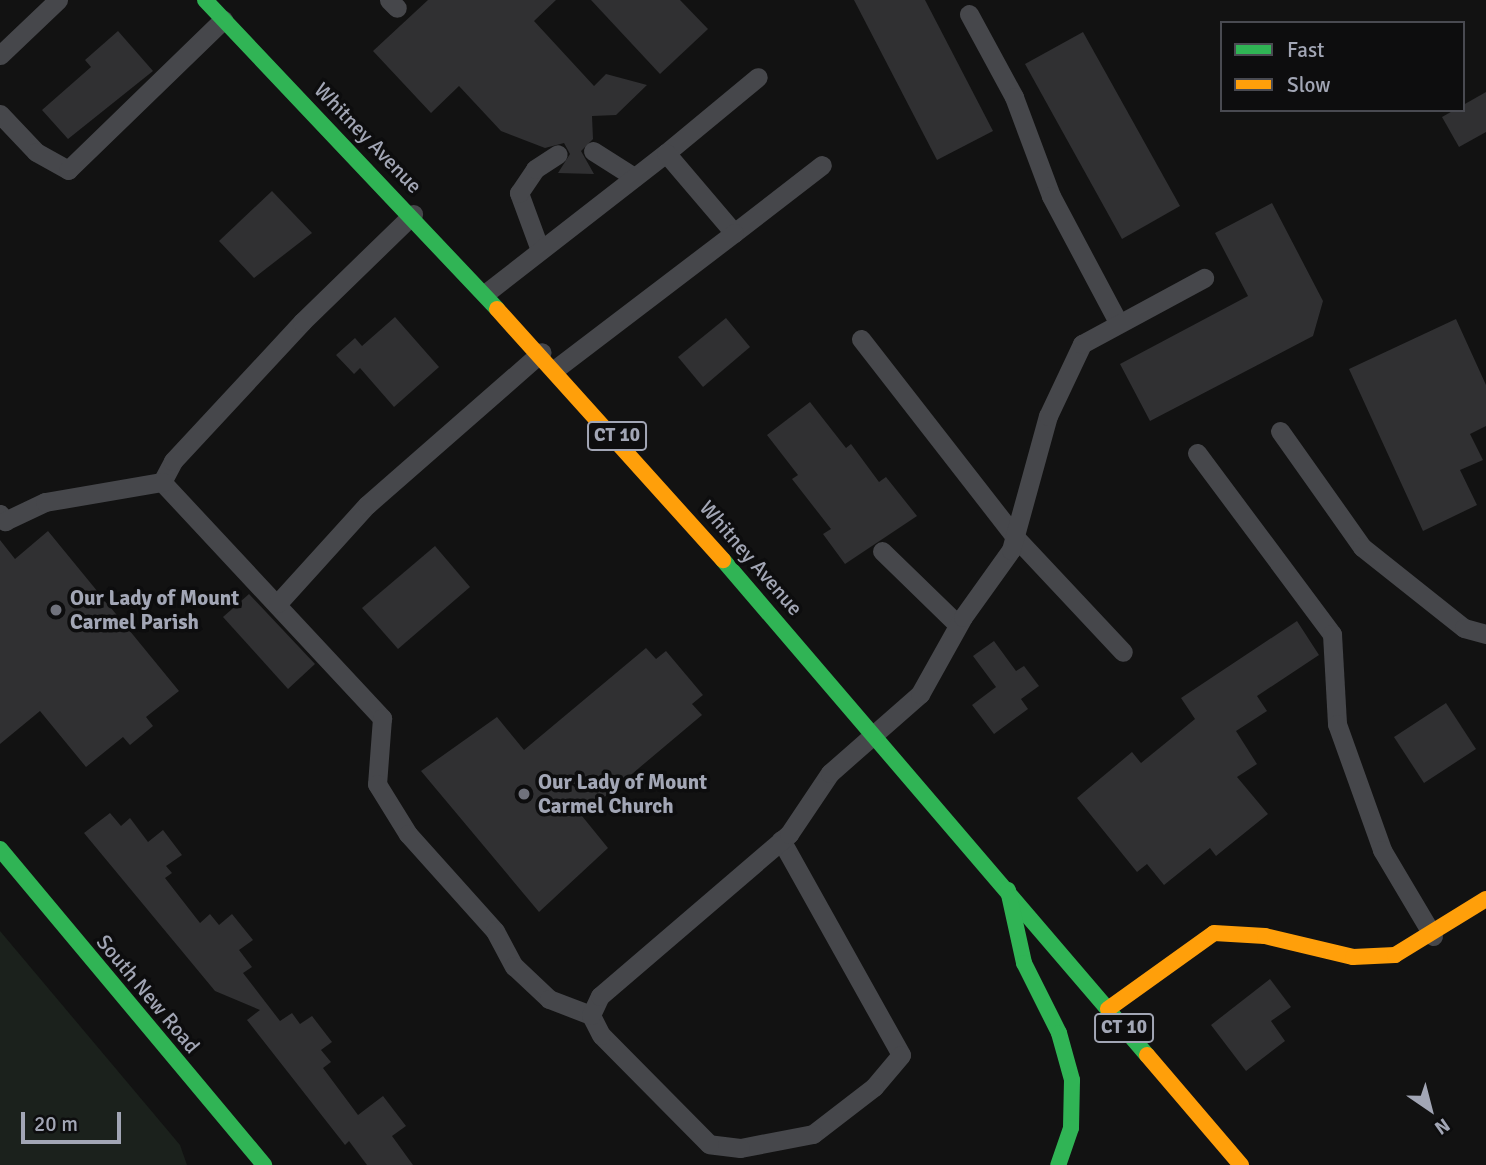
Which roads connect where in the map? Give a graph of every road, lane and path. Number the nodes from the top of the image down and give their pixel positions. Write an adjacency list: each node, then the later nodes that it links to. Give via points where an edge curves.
1 (58, 0): 5 (lane)
2 (208, 1): 4 (main road, Whitney Avenue / CT 10)
3 (969, 14): 18 (lane, via 1014,97 1051,196)
4 (223, 20): 7 (lane, via 68,170 36,152); 13 (main road, Whitney Avenue / CT 10)
5 (0, 55)
6 (758, 77): 9 (lane)
7 (0, 114)
8 (593, 151): 12 (lane)
9 (666, 153): 12 (lane); 14 (lane)
10 (558, 154): 15 (lane, via 535,169 519,193)
11 (821, 165): 14 (lane)
12 (634, 177): 15 (lane)
13 (413, 214): 17 (main road, Whitney Avenue / CT 10); 24 (lane, via 302,323 173,461)
14 (734, 233): 21 (lane)
15 (540, 250): 17 (lane)
16 (1205, 278): 18 (lane)
17 (486, 293): 20 (main road, Whitney Avenue / CT 10)
18 (1118, 322): 26 (lane, via 1082,344 1067,370)
19 (861, 339): 26 (lane)
20 (542, 352): 21 (main road, Whitney Avenue / CT 10); 28 (lane, via 367,505)
21 (556, 368): 32 (main road, Whitney Avenue / CT 10)
22 (1280, 431): 30 (lane, via 1362,547 1464,628)
23 (1197, 453): 37 (lane, via 1332,634 1337,724 1382,850)
24 (162, 482): 25 (lane, via 45,502); 28 (lane)
25 (2, 520)
26 (1016, 538): 29 (lane, via 999,572); 31 (lane)
27 (882, 551): 29 (lane)
28 (278, 603): 39 (lane, via 382,718 377,784 408,834 495,931 514,966 549,999)
29 (958, 625): 32 (lane, via 920,694)
30 (1486, 634)
31 (1123, 652)
32 (874, 734): 33 (lane, via 830,773); 35 (main road, Whitney Avenue / CT 10)
33 (781, 840): 39 (lane, via 600,996); 39 (lane, via 901,1055 874,1087 813,1134 740,1148 709,1144 639,1076)
34 (0, 849): 40 (main road, South New Road)
35 (1007, 890): 38 (main road, Whitney Avenue / CT 10); 41 (main road, via 1024,962 1059,1033 1072,1080 1071,1128)
36 (1486, 899): 37 (main road)
37 (1433, 936): 38 (main road, via 1395,956 1353,957 1265,936 1214,933)
38 (1108, 1009): 42 (main road, Whitney Avenue / CT 10)
39 (591, 1015)
40 (264, 1165)
41 (1058, 1165)
42 (1241, 1165)

